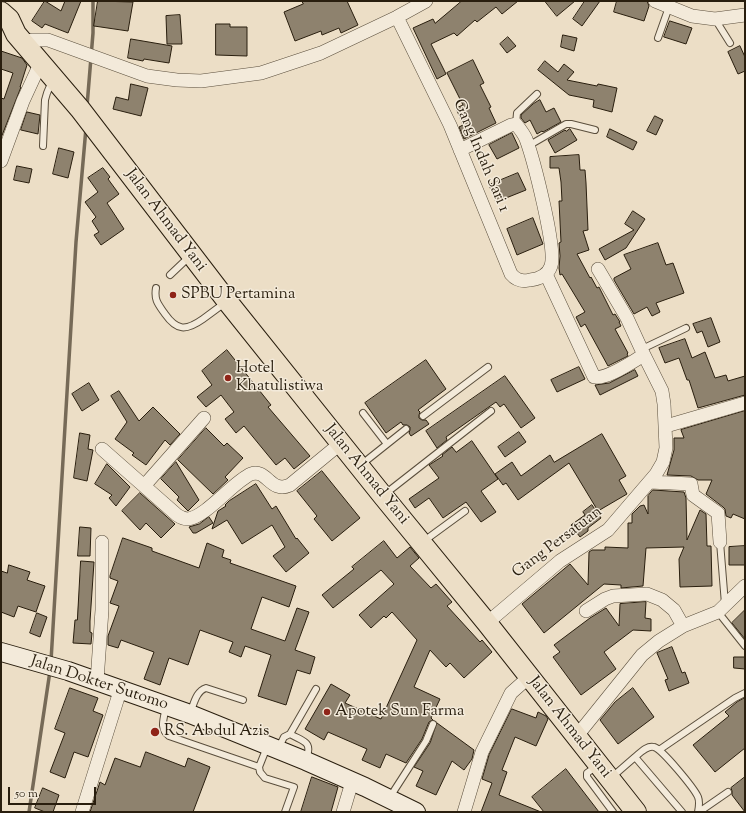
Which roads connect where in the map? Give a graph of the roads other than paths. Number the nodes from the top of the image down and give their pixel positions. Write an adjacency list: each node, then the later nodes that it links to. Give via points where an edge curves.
1 (655, 1): 3 (street)
2 (419, 3): 5 (street)
3 (669, 7): 6 (street, via 692,16); 8 (lane)
4 (745, 15): 6 (street)
5 (397, 17): 7 (street, via 321,53 261,73 201,81 147,76 48,40 32,40); 17 (street, Gang Indah Sari 1)
6 (714, 19): 9 (lane)
7 (7, 24): 10 (main road, Jalan Ahmad Yani)
8 (658, 38)
9 (730, 43)
10 (41, 62): 11 (main road, Jalan Ahmad Yani); 18 (street, via 23,101)
11 (54, 78): 15 (lane, via 45,100); 19 (main road, Jalan Ahmad Yani)
12 (537, 94): 13 (lane, via 517,113)
13 (516, 124): 16 (street, via 526,138); 17 (street)
14 (595, 130): 16 (lane, via 566,124)
15 (43, 146)
16 (528, 146): 21 (street, via 534,162 551,247 552,264)
17 (460, 150): 21 (street, Gang Indah Sari 1, via 511,274 515,279 524,281)
18 (1, 161)
19 (192, 255): 22 (lane); 24 (main road, Jalan Ahmad Yani)
20 (598, 269): 26 (street, Gang Persatuan, via 627,318)
21 (546, 274): 26 (street, via 594,377 602,378 618,370)
22 (170, 275)
23 (156, 288): 24 (lane, via 155,297 171,322 178,327 194,325)
24 (227, 301): 35 (main road, Jalan Ahmad Yani)
25 (686, 328): 26 (lane)
26 (643, 352): 33 (street, Gang Persatuan, via 662,391)
27 (488, 367): 31 (lane)
28 (745, 403): 33 (street)
29 (491, 411): 41 (lane)
30 (362, 413): 36 (lane)
31 (423, 416)
32 (204, 418): 40 (street)
33 (666, 426): 39 (street, Gang Persatuan, via 663,462)
34 (406, 429): 36 (lane)
35 (341, 444): 38 (main road, Jalan Ahmad Yani); 40 (street, via 285,487 276,487 261,475 251,474 190,519 177,515)
36 (387, 444): 38 (lane)
37 (102, 449): 40 (street)
38 (359, 466): 41 (main road, Jalan Ahmad Yani)
39 (650, 482): 44 (street, via 691,484 693,495 718,513); 49 (street, Gang Persatuan, via 608,530 554,566)
40 (144, 486)
41 (383, 496): 45 (main road, Jalan Ahmad Yani)
42 (465, 511): 45 (lane)
43 (102, 542): 54 (street, via 102,610)
44 (720, 542): 47 (lane)
45 (422, 543): 49 (main road, Jalan Ahmad Yani)
46 (745, 586): 47 (street)
47 (721, 608): 50 (street); 51 (lane)
48 (586, 611): 50 (street, via 613,596 647,594 662,600 674,610)
49 (487, 623): 53 (main road, Jalan Ahmad Yani)
50 (683, 626): 63 (street, via 642,655)
51 (745, 646)
52 (1, 652): 54 (street, Jalan Dokter Sutomo)
53 (529, 677): 63 (main road, Jalan Ahmad Yani); 77 (street, via 511,694 482,752)
54 (97, 681): 56 (street, Jalan Dokter Sutomo)
55 (316, 689): 62 (lane)
56 (120, 691): 59 (street, Jalan Dokter Sutomo); 73 (street)
57 (745, 693): 65 (lane)
58 (244, 700): 60 (lane, via 202,689)
59 (166, 706): 60 (street, Jalan Dokter Sutomo); 68 (lane, via 162,726 165,734)
60 (190, 714): 64 (street, Jalan Dokter Sutomo)
61 (433, 724): 72 (lane, via 426,742)
62 (290, 734): 64 (lane); 67 (lane, via 307,743 309,751)
63 (576, 737): 69 (main road, Jalan Ahmad Yani)
64 (273, 748): 67 (street, Jalan Dokter Sutomo); 68 (lane)
65 (659, 750): 66 (lane, via 653,746 648,747); 81 (lane, via 687,780 698,797)
66 (635, 757): 69 (lane); 80 (lane)
67 (306, 761): 70 (street, Jalan Dokter Sutomo)
68 (259, 767): 74 (lane, via 266,778 294,787)
69 (604, 772): 78 (lane, via 587,773 587,777); 79 (main road, Jalan Ahmad Yani)
70 (352, 782): 72 (street, Jalan Dokter Sutomo); 75 (street)
71 (728, 792): 81 (lane)
72 (389, 799): 76 (street, Jalan Dokter Sutomo)
73 (82, 812)
74 (285, 812)
75 (343, 812)
76 (416, 812)
77 (464, 812)
78 (613, 812)
79 (636, 812)
80 (682, 812)
81 (698, 812)

